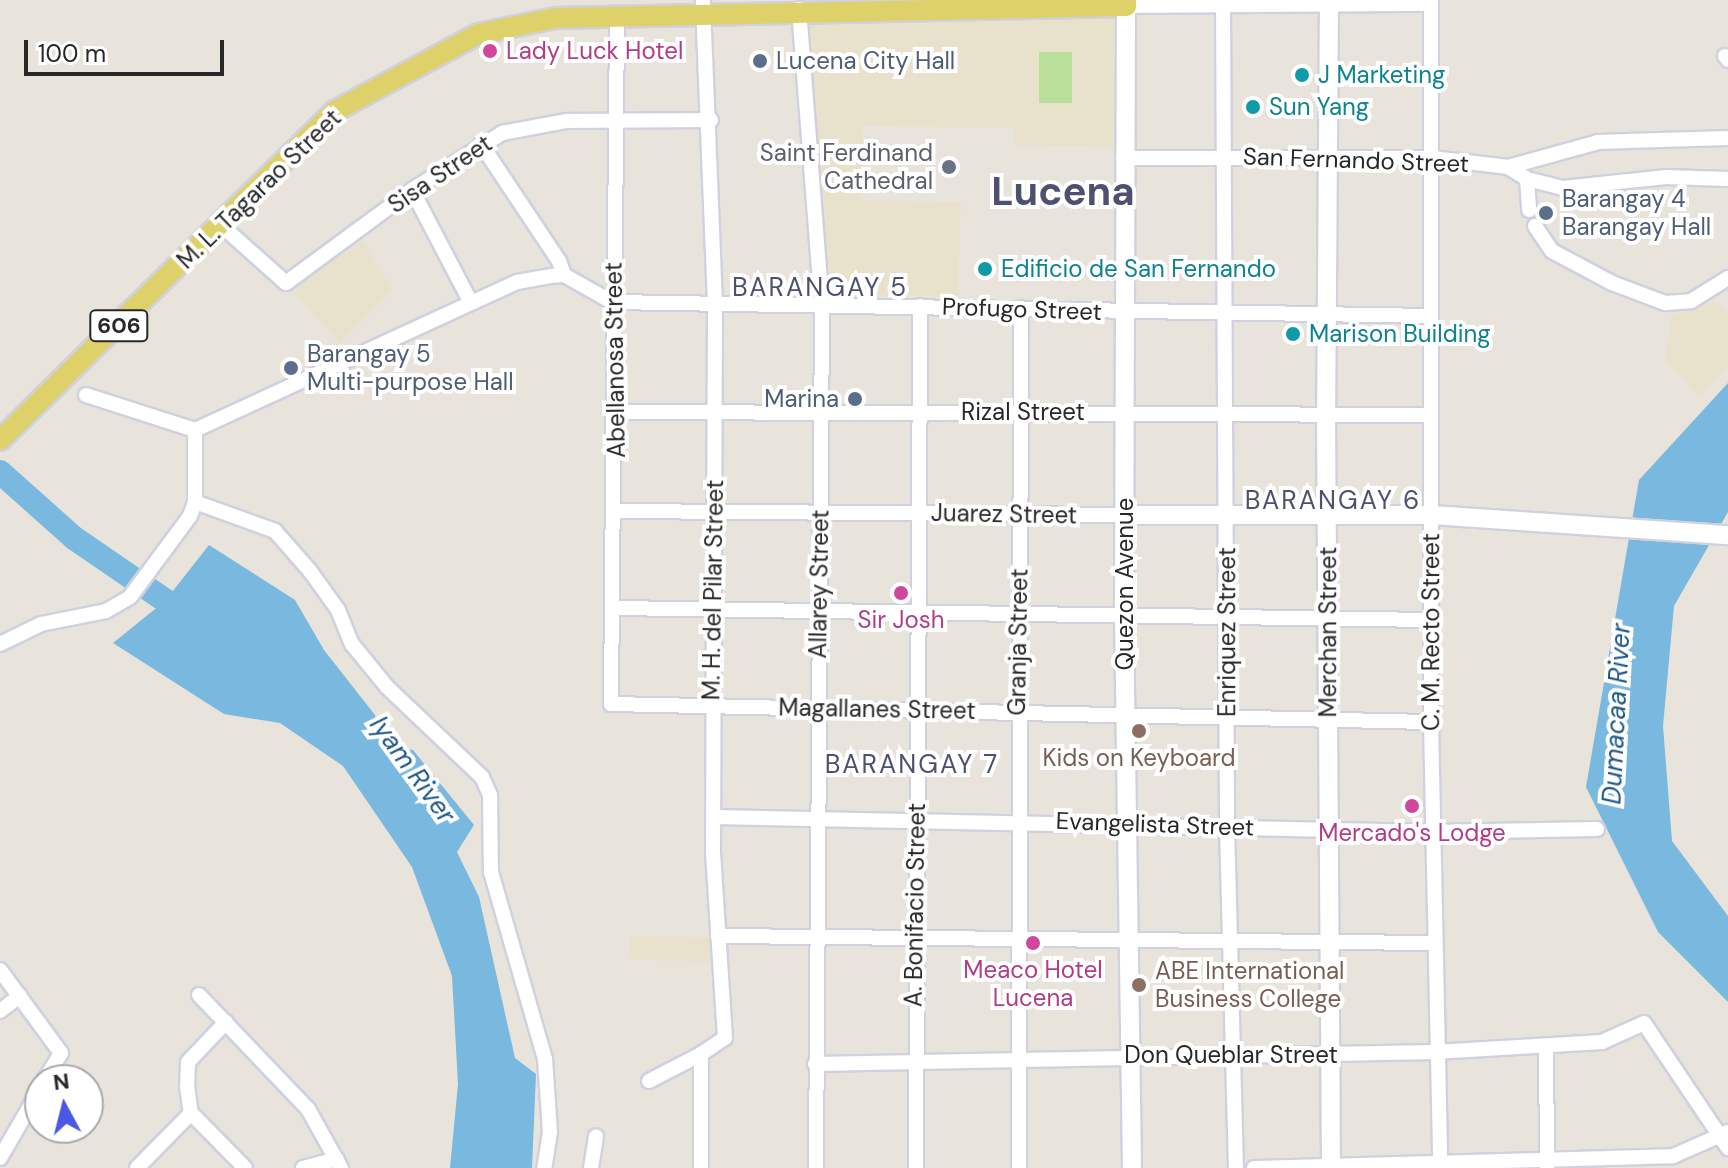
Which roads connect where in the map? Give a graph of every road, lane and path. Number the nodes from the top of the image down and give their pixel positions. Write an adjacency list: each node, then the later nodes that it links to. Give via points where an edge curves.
1 (1223, 2): 2 (street, M. L. Tagarao Street); 5 (street, M. L. Tagarao Street); 14 (street, Enriquez Street)
2 (1329, 2): 3 (street, M. L. Tagarao Street); 17 (main road, Merchan Street)
3 (1431, 2): 16 (street, C. M. Recto Street)
4 (1005, 3): 5 (main road, M. L. Tagarao Street / 606); 6 (main road, M. L. Tagarao Street / 606)
5 (1126, 3): 15 (main road, Quezon Avenue)
6 (897, 4): 7 (main road, M. L. Tagarao Street / 606)
7 (799, 5): 8 (main road, M. L. Tagarao Street / 606); 30 (street, Allarey Street)
8 (704, 6): 9 (main road, M. L. Tagarao Street / 606); 11 (street, M. H. del Pilar Street)
9 (617, 16): 10 (street, Abellanosa Street); 23 (main road, M. L. Tagarao Street / 606, via 500,28 429,56 335,111)
10 (616, 120): 11 (street, Sisa Street); 13 (street, Sisa Street, via 529,126); 27 (street, Abellanosa Street)
11 (711, 120): 29 (street, M. H. del Pilar Street)
12 (1728, 138): 18 (street, via 1598,142)
13 (481, 144): 21 (street, Sisa Street); 25 (street)
14 (1224, 155): 15 (street, San Fernando Street); 17 (street, San Fernando Street); 34 (street, Enriquez Street)
15 (1123, 158): 33 (main road, Quezon Avenue)
16 (1433, 158): 17 (street, San Fernando Street); 18 (street, San Fernando Street); 36 (street, C. M. Recto Street)
17 (1332, 160): 35 (main road, Merchan Street)
18 (1508, 167): 19 (street, San Fernando Street)
19 (1527, 179): 20 (street, San Fernando Street, via 1563,188 1653,178); 22 (street)
20 (1728, 179)
21 (412, 190): 23 (street, Sisa Street, via 286,283); 28 (street)
22 (1529, 210)
23 (222, 226): 48 (main road, M. L. Tagarao Street / 606)
24 (1535, 226): 26 (street, via 1552,251 1644,297 1691,301)
25 (564, 275): 27 (street); 28 (street, via 517,282)
26 (1728, 278)
27 (612, 302): 29 (street, Profugo Street); 38 (street, Abellanosa Street)
28 (471, 303): 47 (street)
29 (715, 304): 30 (street, Profugo Street); 39 (street, M. H. del Pilar Street)
30 (822, 305): 31 (street, Profugo Street); 40 (street, Allarey Street)
31 (920, 306): 32 (street, Profugo Street); 41 (street, A. Bonifacio Street)
32 (1021, 308): 33 (street, Profugo Street); 42 (street, Granja Street)
33 (1124, 312): 34 (street, Profugo Street); 43 (main road, Quezon Avenue)
34 (1224, 313): 35 (street, Profugo Street); 44 (street, Enriquez Street)
35 (1329, 314): 36 (street, Profugo Street); 45 (main road, Merchan Street)
36 (1431, 316): 46 (street, C. M. Recto Street)
37 (86, 395): 47 (street)
38 (616, 412): 39 (street, Rizal Street); 51 (street, Abellanosa Street)
39 (714, 412): 40 (street, Rizal Street); 50 (street, M. H. del Pilar Street)
40 (822, 412): 41 (street, Rizal Street); 52 (street, Allarey Street)
41 (920, 412): 42 (street, Rizal Street); 53 (street, A. Bonifacio Street)
42 (1022, 412): 43 (street, Rizal Street); 54 (street, Granja Street)
43 (1127, 412): 44 (street, Rizal Street); 55 (main road, Quezon Avenue)
44 (1226, 413): 45 (street, Rizal Street); 57 (street, Enriquez Street)
45 (1326, 414): 46 (street, Rizal Street); 58 (main road, Merchan Street)
46 (1430, 415): 56 (street, C. M. Recto Street)
47 (195, 430): 49 (street)
48 (3, 437)
49 (195, 502): 69 (street, via 168,551 130,597 106,611 66,616); 124 (street, via 275,531 310,571 338,610 352,644 387,687 482,777 490,795 491,872 545,1059 550,1132)
50 (714, 509): 51 (street, Juarez Street); 52 (street, Juarez Street); 60 (street, M. H. del Pilar Street)
51 (616, 511): 61 (street, Abellanosa Street)
52 (820, 511): 53 (street, Juarez Street); 62 (street, Allarey Street)
53 (919, 514): 54 (street, Juarez Street); 63 (street, A. Bonifacio Street)
54 (1020, 514): 55 (street, Juarez Street); 64 (street, Granja Street)
55 (1123, 515): 57 (main road, Juarez Street); 66 (main road, Quezon Avenue)
56 (1432, 515): 58 (main road, Juarez Street); 59 (main road, Juarez Street); 68 (street, C. M. Recto Street)
57 (1227, 516): 58 (main road, Juarez Street); 65 (street, Enriquez Street)
58 (1328, 517): 67 (main road, Merchan Street)
59 (1728, 535)
60 (712, 607): 61 (street); 62 (street); 71 (street, M. H. del Pilar Street)
61 (613, 608): 70 (street, Abellanosa Street)
62 (816, 609): 63 (street); 72 (street, Allarey Street)
63 (918, 612): 64 (street); 73 (street, A. Bonifacio Street)
64 (1019, 613): 66 (street); 74 (street, Granja Street)
65 (1226, 615): 66 (street); 67 (street); 76 (street, Enriquez Street)
66 (1124, 616): 75 (main road, Quezon Avenue)
67 (1327, 616): 68 (street); 77 (main road, Merchan Street)
68 (1431, 620): 78 (street, C. M. Recto Street)
69 (0, 644)
70 (611, 704): 71 (street, Magallanes Street)
71 (711, 705): 72 (street, Magallanes Street); 80 (street, M. H. del Pilar Street)
72 (817, 709): 73 (street, Magallanes Street); 79 (street, Allarey Street)
73 (917, 710): 74 (street, Magallanes Street); 81 (street, A. Bonifacio Street)
74 (1017, 712): 75 (street, Magallanes Street); 82 (street, Granja Street)
75 (1126, 715): 76 (street, Magallanes Street); 83 (main road, Quezon Avenue)
76 (1227, 715): 77 (street, Magallanes Street); 84 (street, Enriquez Street)
77 (1328, 721): 78 (street, Magallanes Street); 85 (main road, Merchan Street)
78 (1431, 722): 87 (street, C. M. Recto Street)
79 (817, 816): 80 (street, Evangelista Street); 81 (street, Evangelista Street); 89 (street, Allarey Street)
80 (714, 817): 88 (street, M. H. del Pilar Street)
81 (916, 818): 82 (street, Evangelista Street); 90 (street, A. Bonifacio Street)
82 (1018, 820): 83 (street, Evangelista Street); 91 (street, Granja Street)
83 (1127, 824): 84 (street, Evangelista Street); 93 (main road, Quezon Avenue)
84 (1227, 826): 85 (street, Evangelista Street); 95 (street, Enriquez Street)
85 (1330, 828): 87 (street, Evangelista Street); 94 (main road, Merchan Street)
86 (1597, 829): 87 (street, Evangelista Street)
87 (1432, 832): 92 (street, C. M. Recto Street)
88 (718, 936): 89 (street); 104 (street, M. H. del Pilar Street, via 725,1038)
89 (814, 938): 90 (street); 110 (street, Allarey Street)
90 (914, 940): 91 (street); 108 (street, A. Bonifacio Street)
91 (1018, 942): 93 (street); 107 (street, Granja Street)
92 (1433, 943): 94 (street); 103 (street, C. M. Recto Street)
93 (1129, 944): 95 (street); 105 (main road, Quezon Avenue)
94 (1330, 944): 95 (street); 106 (main road, Merchan Street)
95 (1231, 945): 102 (street, Enriquez Street)
96 (0, 970): 98 (street)
97 (199, 995): 100 (street)
98 (20, 996): 99 (street); 109 (street, via 61,1053)
99 (0, 1011)
100 (226, 1022): 112 (street, via 188,1062); 117 (street, via 308,1109)
101 (1546, 1046): 103 (street, Don Queblar Street); 115 (street, Don Queblar Street, via 1602,1042 1644,1023); 118 (street)
102 (1234, 1052): 105 (street, Don Queblar Street); 106 (street, Don Queblar Street); 131 (street, Enriquez Street)
103 (1435, 1052): 106 (street, Don Queblar Street); 119 (street, C. M. Recto Street)
104 (701, 1054): 111 (street); 126 (street)
105 (1130, 1055): 107 (street, Don Queblar Street); 130 (main road, Quezon Avenue)
106 (1331, 1056): 120 (main road, Merchan Street)
107 (1019, 1059): 108 (street, Don Queblar Street); 129 (street, Granja Street)
108 (913, 1061): 110 (street, Don Queblar Street); 128 (street, A. Bonifacio Street)
109 (54, 1064)
110 (815, 1064): 127 (street, Allarey Street)
111 (649, 1081)
112 (191, 1113): 121 (street); 122 (street)
113 (24, 1117): 116 (street)
114 (596, 1136): 125 (street)
115 (1725, 1140): 118 (street, via 1673,1156)
116 (0, 1158)
117 (339, 1164): 123 (street)
118 (1547, 1164): 119 (street)
119 (1440, 1166): 120 (street)
120 (1331, 1167): 132 (street)
121 (137, 1168)
122 (245, 1168)
123 (303, 1168)
124 (544, 1168)
125 (591, 1168)
126 (701, 1168)
127 (816, 1168)
128 (916, 1168)
129 (1019, 1168)
130 (1132, 1168)
131 (1236, 1168)
132 (1254, 1168)

